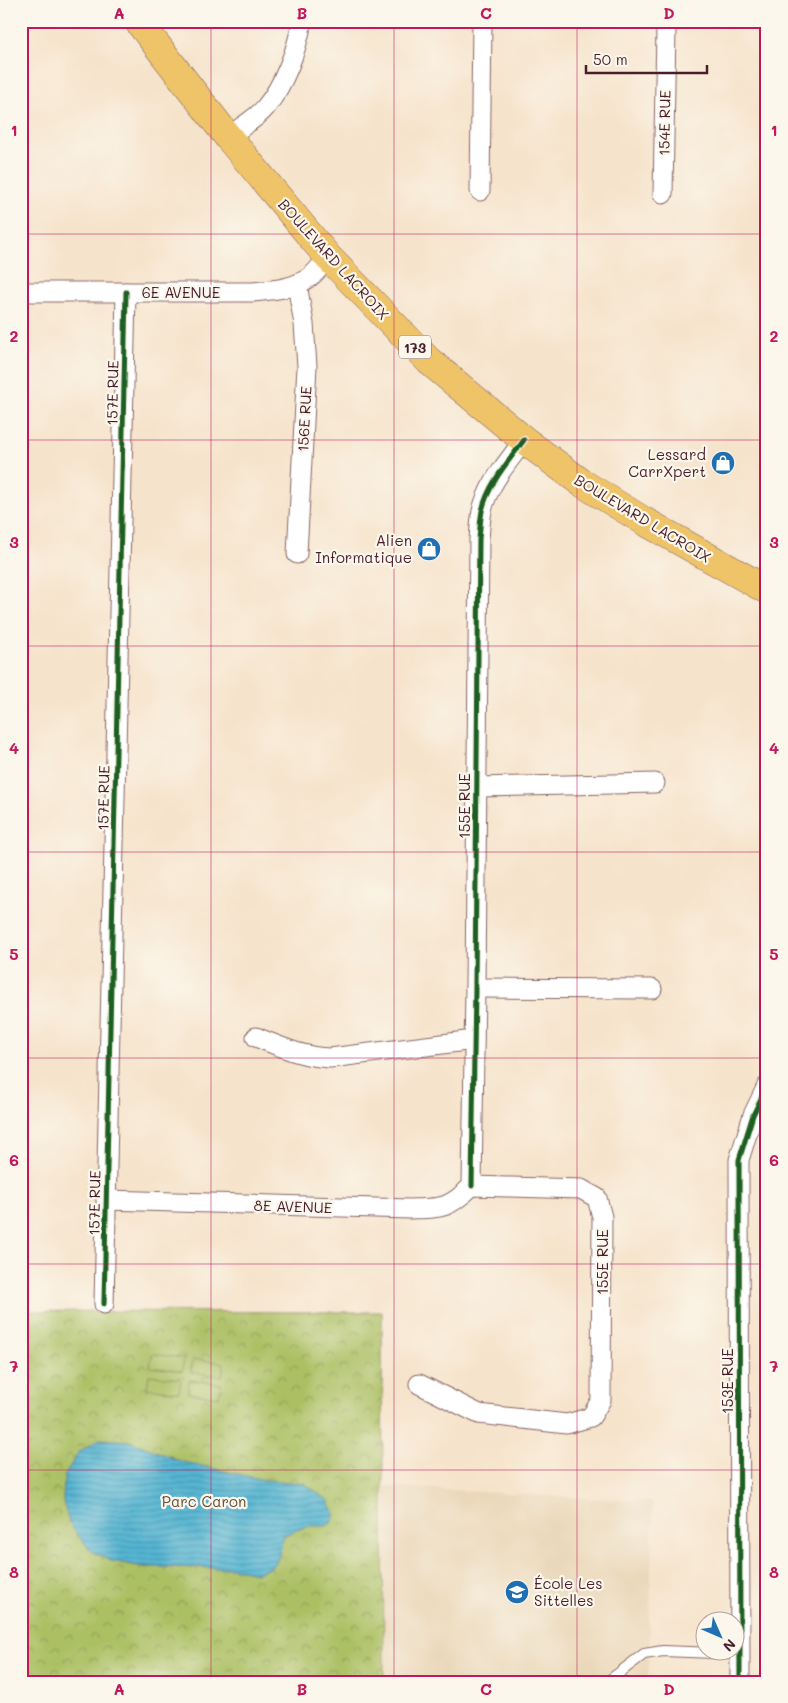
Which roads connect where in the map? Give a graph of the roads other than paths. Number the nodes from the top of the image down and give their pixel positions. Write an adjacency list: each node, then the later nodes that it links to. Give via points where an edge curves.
1 (138, 21): 5 (main road, BOULEVARD LACROIX / 173)
2 (302, 21): 5 (street, via 299,38 277,90 264,109)
3 (482, 21): 6 (street)
4 (664, 21): 7 (street, 154E RUE)
5 (228, 137): 8 (main road, BOULEVARD LACROIX / 173)
6 (480, 192)
7 (663, 194)
8 (328, 257): 9 (street, 6E AVENUE, via 312,276); 12 (main road, BOULEVARD LACROIX / 173, via 429,361)
9 (297, 284): 11 (street, 6E AVENUE, via 253,292); 13 (street, 156E RUE, via 307,366)
10 (21, 292): 11 (street, 6E AVENUE)
11 (126, 292): 23 (street, 157E RUE)
12 (524, 440): 14 (main road, BOULEVARD LACROIX / 173, via 589,488); 16 (street, 155E RUE, via 494,481 482,511)
13 (297, 554)
14 (767, 590)
15 (655, 783): 16 (street, 155E RUE)
16 (477, 787): 17 (street, 155E RUE)
17 (475, 988): 18 (street); 20 (street, 155E RUE)
18 (652, 989)
19 (256, 1037): 20 (street, via 295,1053 330,1058)
20 (474, 1040): 22 (street, 155E RUE)
21 (767, 1086): 26 (street, 153E RUE, via 753,1115 739,1160)
22 (472, 1186): 23 (street, 8E AVENUE, via 450,1205 410,1210); 25 (street, 155E RUE, via 581,1189 597,1198 602,1217 602,1400 591,1417 567,1424 479,1414)
23 (106, 1200): 24 (street, 157E RUE)
24 (104, 1304)
25 (419, 1384)
26 (740, 1610)
27 (696, 1652): 29 (lane, via 644,1654)
28 (740, 1660): 30 (street, 153E RUE)
29 (607, 1682)
30 (740, 1682)

